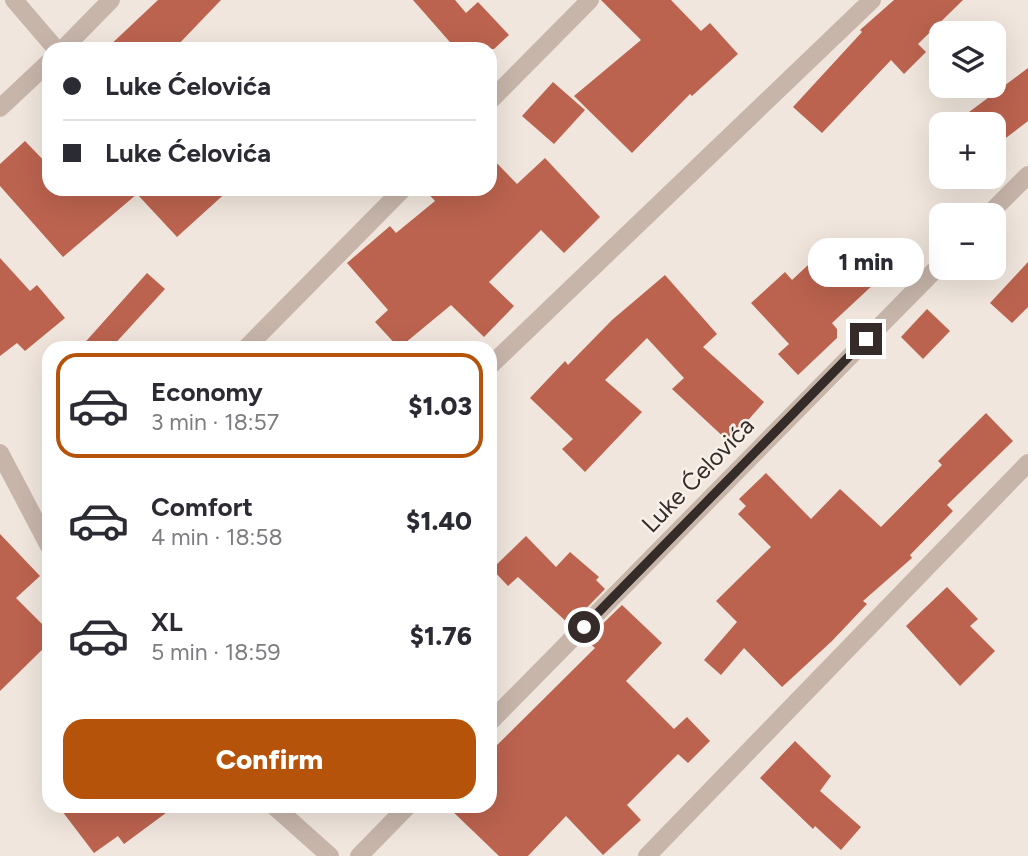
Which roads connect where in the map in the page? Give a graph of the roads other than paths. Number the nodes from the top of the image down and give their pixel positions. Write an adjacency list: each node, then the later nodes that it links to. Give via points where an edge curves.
1 (14, 0): 5 (street)
2 (111, 0): 6 (street)
3 (590, 0): 8 (street)
4 (872, 0): 15 (street)
5 (50, 42)
6 (70, 42)
7 (42, 69): 9 (street)
8 (497, 94)
9 (0, 108)
10 (1028, 175): 12 (street)
11 (396, 196): 14 (street)
12 (1000, 203)
13 (929, 276): 19 (street, Luke Ćelovića)
14 (253, 341)
15 (497, 359)
16 (0, 453): 18 (street)
17 (1028, 463): 24 (street)
18 (42, 528)
19 (497, 715)
20 (282, 813): 22 (street)
21 (401, 813): 23 (street)
22 (330, 856)
23 (359, 856)
24 (647, 856)

